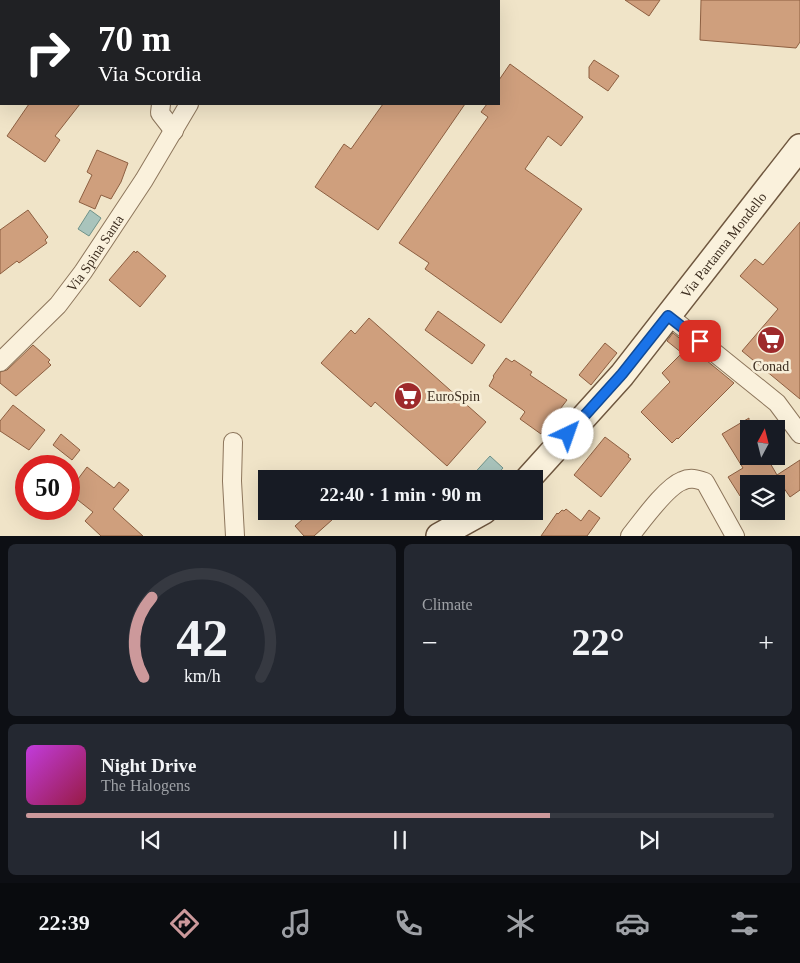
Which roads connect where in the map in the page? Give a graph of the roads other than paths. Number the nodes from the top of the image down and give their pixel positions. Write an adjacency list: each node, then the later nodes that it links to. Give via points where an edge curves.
1 (161, 105): 3 (street, via 160,113)
2 (188, 105): 3 (street, Via Spina Santa)
3 (174, 131): 6 (street, Via Spina Santa, via 83,272 58,305)
4 (800, 147): 5 (main road, Via Partanna Mondello)
5 (668, 316): 7 (street, via 777,403); 9 (main road, Via Partanna Mondello, via 622,374)
6 (0, 362)
7 (800, 434)
8 (233, 442): 11 (street)
9 (536, 470)
10 (468, 520): 12 (main road)
11 (235, 536)
12 (439, 536)
13 (630, 536): 14 (street, via 672,486 694,478 706,482)
14 (735, 536)

